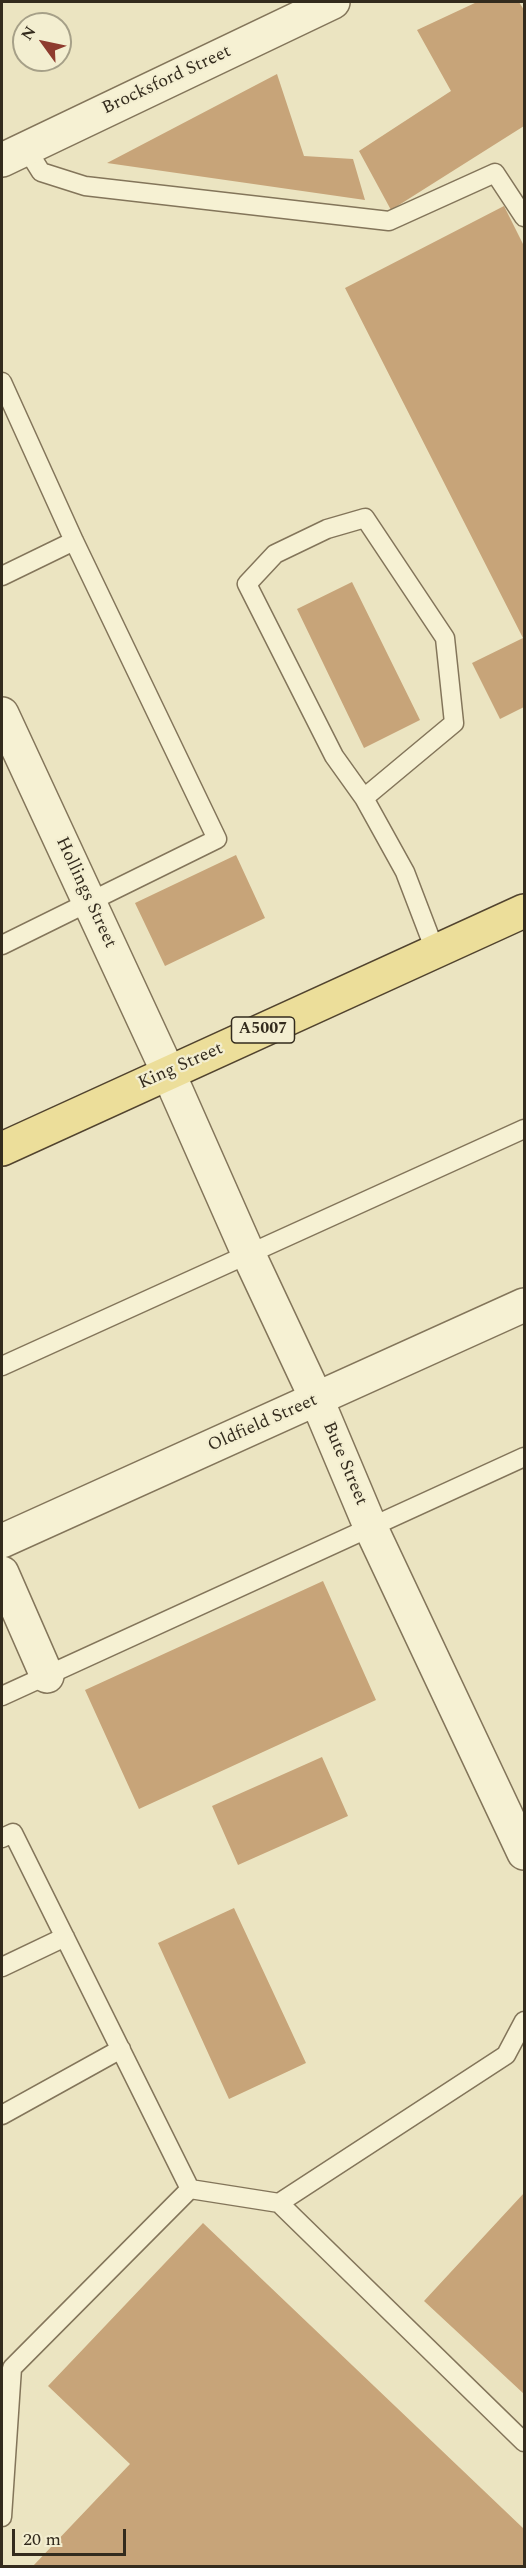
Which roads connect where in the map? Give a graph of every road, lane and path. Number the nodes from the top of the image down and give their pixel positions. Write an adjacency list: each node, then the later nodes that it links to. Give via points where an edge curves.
1 (333, 2): 2 (street, Brocksford Street)
2 (14, 154): 3 (lane, via 41,172 85,186 389,221 495,173)
3 (525, 217)
4 (2, 382): 5 (lane)
5 (74, 541): 6 (lane); 9 (lane, via 217,839)
6 (2, 576)
7 (2, 714): 9 (street, Hollings Street)
8 (364, 798): 8 (lane, via 334,756 247,584 275,554 327,528 365,518 445,638 454,723); 12 (lane, via 405,872)
9 (90, 903): 11 (lane); 13 (street, Hollings Street)
10 (525, 911): 12 (main road, King Street / A5007)
11 (2, 945)
12 (436, 952): 13 (main road, King Street / A5007)
13 (168, 1072): 15 (main road, King Street / A5007); 16 (street, Bute Street)
14 (525, 1129): 16 (lane)
15 (2, 1149)
16 (248, 1253): 18 (lane); 19 (street, Bute Street)
17 (525, 1305): 19 (street, Oldfield Street)
18 (2, 1366)
19 (316, 1400): 21 (street, Bute Street); 22 (street, Oldfield Street)
20 (525, 1457): 21 (lane)
21 (370, 1526): 24 (lane); 27 (street, Bute Street)
22 (2, 1541)
23 (2, 1573): 24 (street)
24 (47, 1676): 25 (lane)
25 (2, 1696)
26 (2, 1838): 28 (lane, via 13,1833)
27 (525, 1853)
28 (65, 1937): 29 (lane); 31 (lane)
29 (2, 1967)
30 (525, 2021): 34 (lane, via 506,2055)
31 (120, 2049): 32 (lane); 33 (lane)
32 (2, 2115)
33 (190, 2189): 34 (lane); 36 (lane, via 12,2368)
34 (279, 2203): 35 (lane)
35 (525, 2442)
36 (2, 2517)

